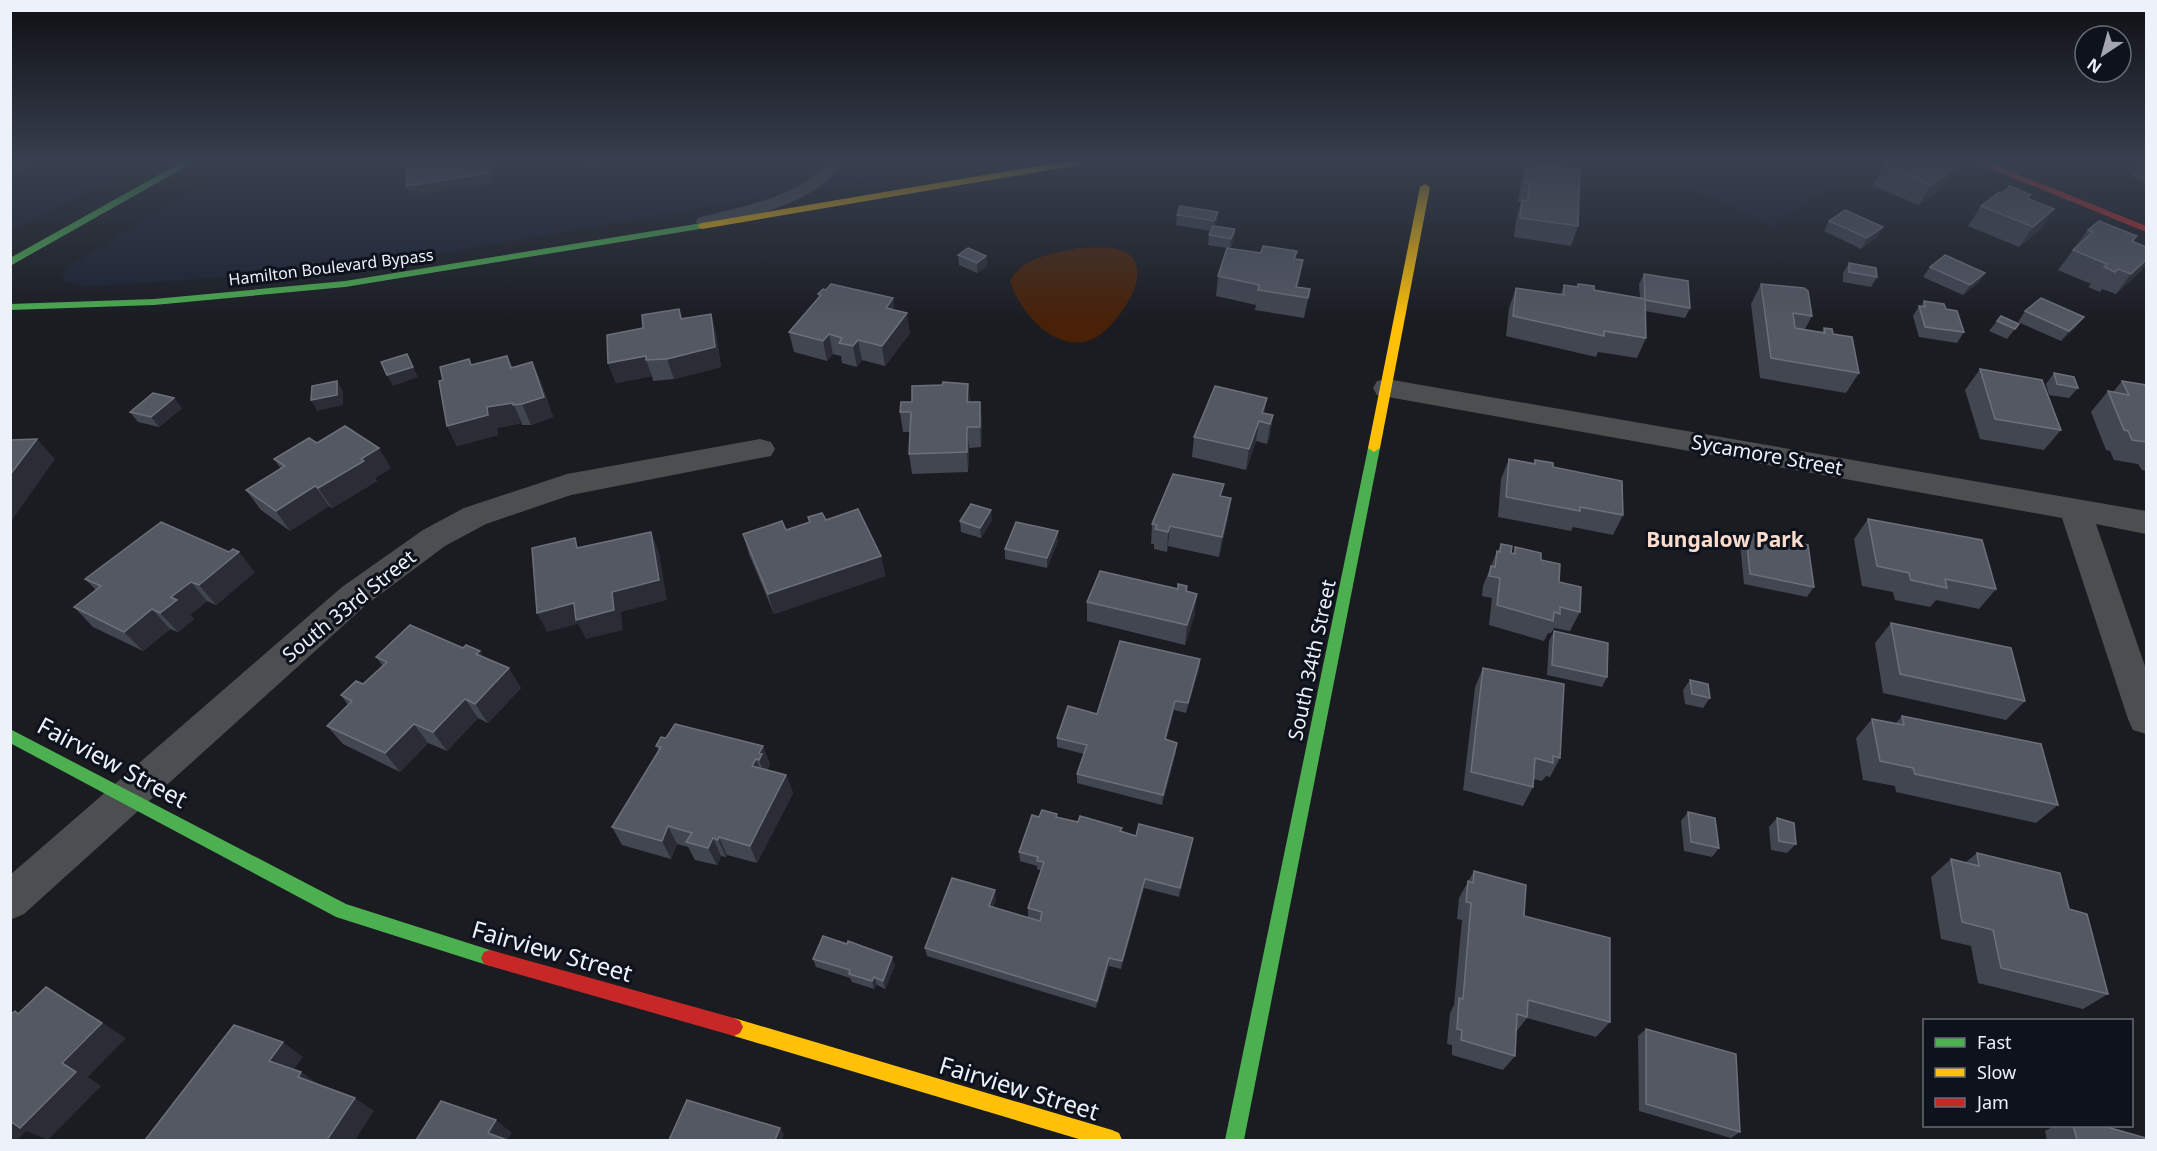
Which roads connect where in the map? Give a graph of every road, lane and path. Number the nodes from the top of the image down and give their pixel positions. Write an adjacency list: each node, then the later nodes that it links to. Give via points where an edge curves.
1 (94, 216): 8 (street)
2 (725, 216): 7 (lane)
3 (763, 216): 7 (street, Hamilton Boulevard Bypass)
4 (1421, 216): 10 (street, South 34th Street)
5 (2113, 216): 6 (street)
6 (2146, 229)
7 (667, 232): 9 (street, Hamilton Boulevard Bypass, via 298,291 153,303)
8 (10, 263)
9 (10, 307)
10 (1387, 388): 12 (street, Sycamore Street); 19 (street, South 34th Street)
11 (760, 449): 16 (street, South 33rd Street, via 567,485 465,521 410,554 354,596)
12 (2075, 510): 13 (street, Sycamore Street); 14 (street)
13 (2146, 522)
14 (2146, 718)
15 (10, 735): 16 (street, Fairview Street)
16 (127, 797): 17 (street, South 33rd Street); 18 (street, Fairview Street, via 342,911 441,944 729,1024)
17 (10, 902)
18 (1112, 1140)
19 (1234, 1140)

